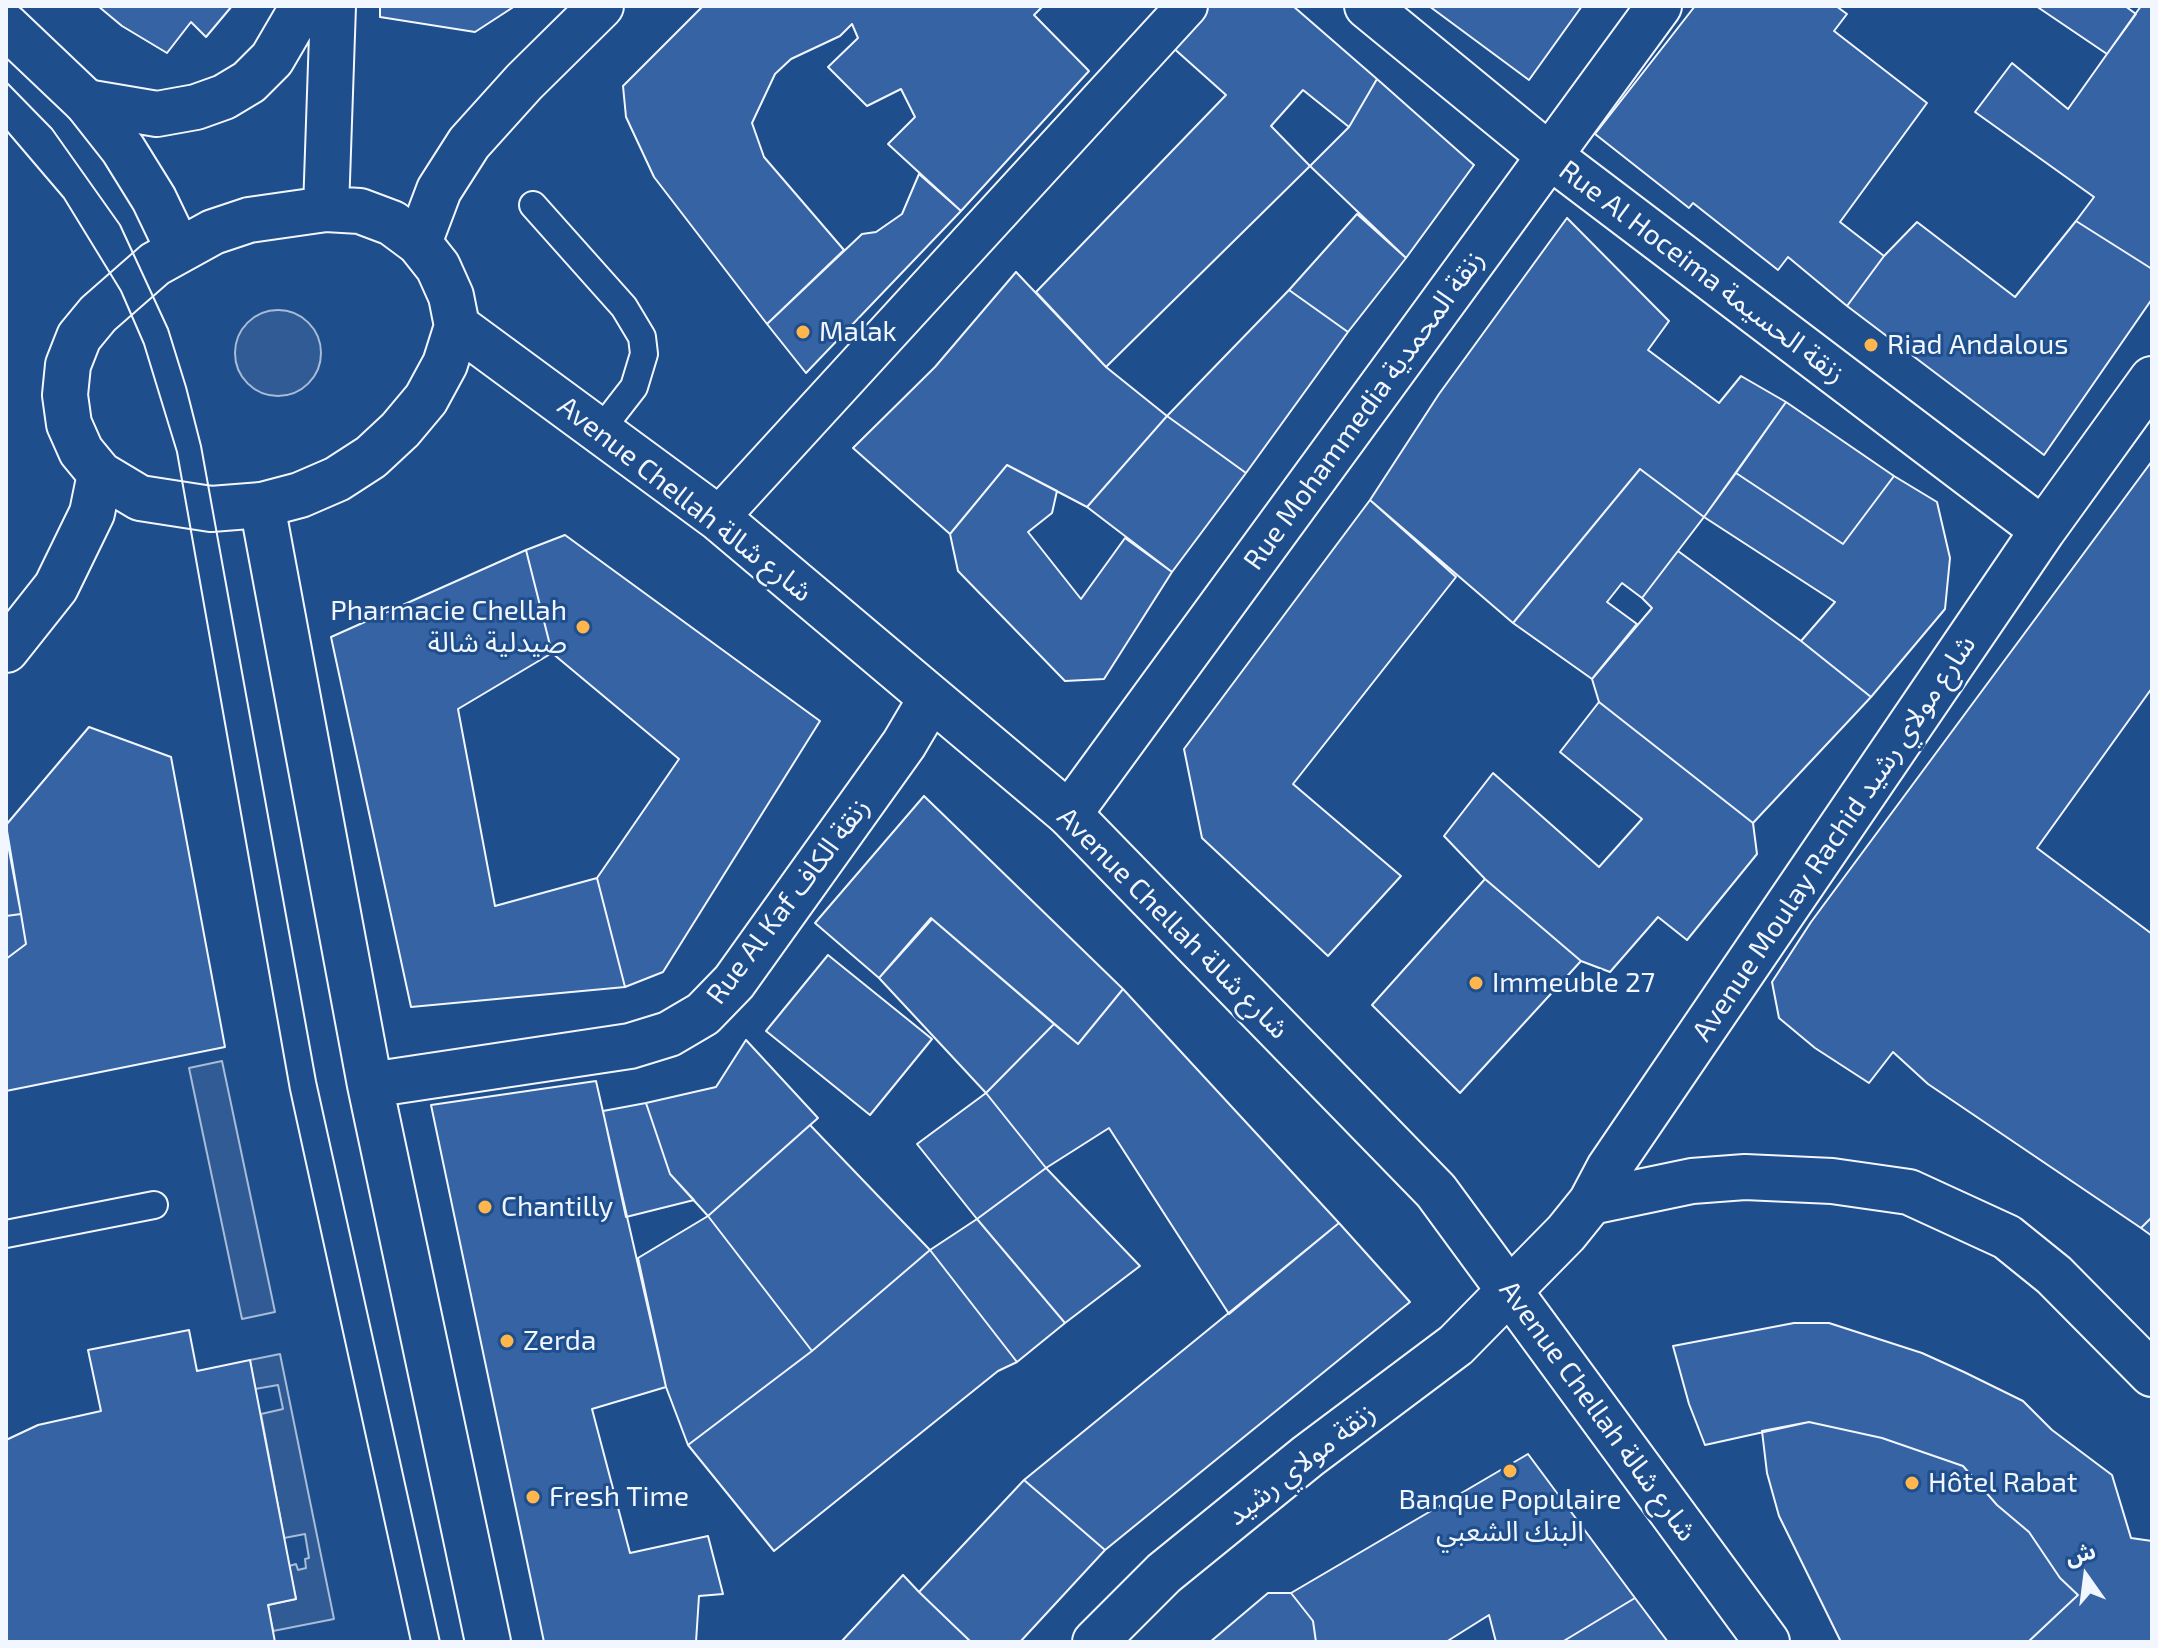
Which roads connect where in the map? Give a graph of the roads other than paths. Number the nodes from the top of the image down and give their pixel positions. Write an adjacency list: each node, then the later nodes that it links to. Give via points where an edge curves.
1 (303, 6): 8 (street, via 272,59 224,97 157,114)
2 (333, 6): 11 (street)
3 (601, 6): 12 (street, via 469,143 439,190)
4 (1187, 6): 19 (street)
5 (1367, 6): 9 (street, Rue Al Hoceima زنقة الحسيمة)
6 (1659, 6): 9 (street, Rue Mohammedia زنقة المحمدية)
7 (6, 26): 8 (street)
8 (86, 102): 13 (street, via 123,149)
9 (1551, 157): 20 (street, Rue Al Hoceima زنقة الحسيمة); 23 (street, Rue Mohammedia زنقة المحمدية)
10 (533, 205): 16 (lane, via 624,307 642,337 638,379)
11 (326, 209): 12 (street, via 360,211 392,223); 13 (street, via 249,220)
12 (419, 243): 14 (street, via 438,267)
13 (178, 249): 17 (street, via 98,314 79,337 68,365 69,424 81,451)
14 (457, 326): 16 (street, Avenue Chellah شارع شالة); 18 (street, via 426,399 371,457 337,479)
15 (2152, 379): 20 (street, Avenue Moulay Rachid شارع مولاي رشيد)
16 (599, 432): 19 (street, Avenue Chellah شارع شالة)
17 (100, 474): 18 (street, via 140,498 211,509); 21 (street, via 92,513 56,587)
18 (262, 505): 24 (street)
19 (718, 518): 22 (street, Avenue Chellah شارع شالة)
20 (2043, 530): 25 (street, Avenue Moulay Rachid شارع مولاي رشيد, via 1609,1168)
21 (6, 650)
22 (930, 700): 23 (street, Avenue Chellah شارع شالة); 24 (street, Rue Al Kaf زنقة الكاف, via 734,982 703,1014 669,1034 630,1046)
23 (1069, 814): 28 (street, Avenue Chellah شارع شالة, via 1436,1191)
24 (370, 1085): 30 (street)
25 (1591, 1202): 28 (street, Avenue Moulay Rachid شارع مولاي رشيد); 29 (street, via 1692,1181 1745,1177 1909,1192 2007,1237 2054,1275)
26 (154, 1205): 27 (lane)
27 (6, 1234)
28 (1511, 1292): 31 (street, زنقة مولاي رشيد, via 1456,1345 1164,1573); 32 (street, Avenue Chellah شارع شالة)
29 (2152, 1374)
30 (488, 1642)
31 (1095, 1642)
32 (1767, 1642)

